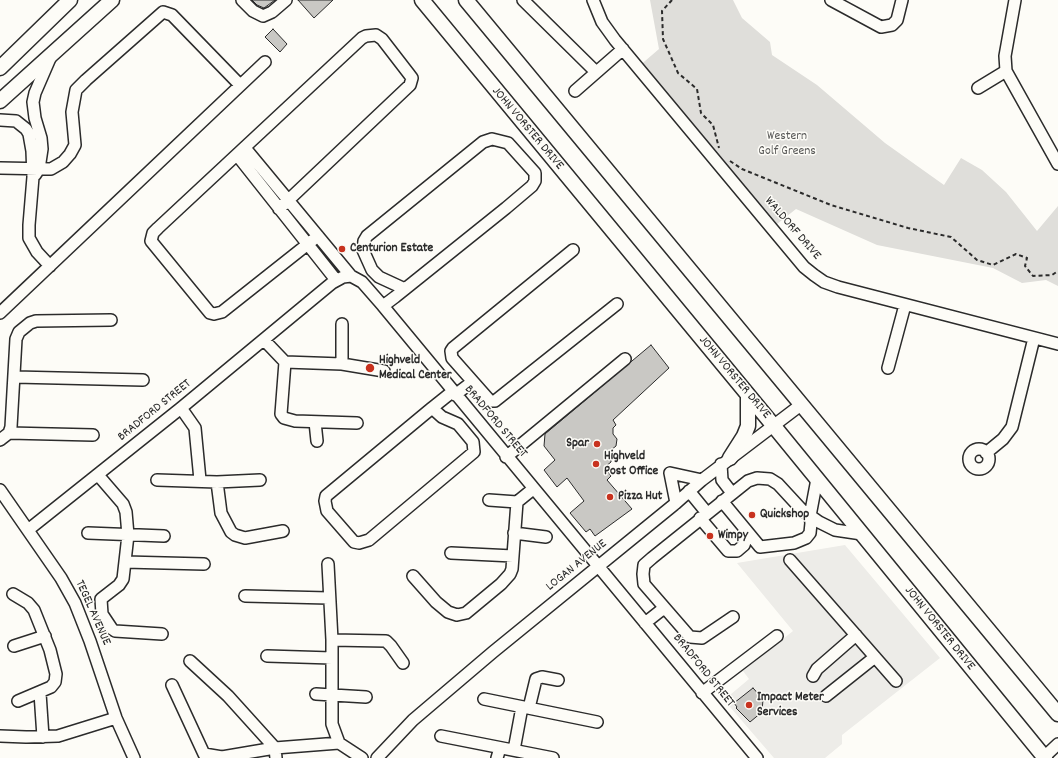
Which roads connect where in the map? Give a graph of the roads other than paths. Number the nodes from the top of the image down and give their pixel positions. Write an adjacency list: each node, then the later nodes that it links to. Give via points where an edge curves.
1 (70, 0): 15 (main road)
2 (112, 0): 13 (main road)
3 (242, 0): 4 (street, via 253,11 263,16)
4 (286, 0)
5 (466, 0): 54 (main road)
6 (522, 0): 17 (street)
7 (593, 0): 12 (street, WALDORF DRIVE, via 602,22)
8 (831, 0): 9 (street, via 875,25 887,27 897,20)
9 (902, 0)
10 (1015, 0): 16 (street, via 1005,56)
11 (420, 1): 53 (main road, JOHN VORSTER DRIVE)
12 (622, 49): 17 (street); 36 (street, WALDORF DRIVE, via 804,267 824,282)
13 (52, 55): 21 (main road); 26 (street, via 33,102 42,149)
14 (266, 62): 18 (street)
15 (0, 68)
16 (1006, 71): 19 (street); 24 (street)
17 (596, 72): 20 (street)
18 (240, 85): 26 (street, via 172,15 166,12 160,14 76,90 72,112 74,148 55,168); 31 (street)
19 (978, 88)
20 (575, 91)
21 (0, 101)
22 (0, 120): 26 (street, via 16,121 26,129 31,139)
23 (241, 152): 27 (street); 27 (street, via 362,38 371,35 382,39 412,78 410,85); 29 (street, via 155,230 152,245 210,313 214,314 222,312)
24 (1058, 164)
25 (0, 168): 26 (street)
26 (35, 171): 31 (street, via 30,238 34,248)
27 (283, 205): 28 (street); 29 (street)
28 (318, 236): 29 (street); 32 (street)
29 (307, 244): 33 (street)
30 (573, 250): 51 (street, via 453,348 452,358)
31 (50, 266): 38 (street)
32 (351, 276): 33 (street, BRADFORD STREET); 37 (street, BRADFORD STREET, via 362,282)
33 (336, 280): 42 (street, BRADFORD STREET)
34 (405, 289): 34 (street, via 379,277 372,270 363,250 367,236 479,144 492,139 508,143 535,173 532,186); 37 (street)
35 (617, 304): 51 (street, via 498,399 490,401)
36 (905, 305): 41 (street, WALDORF DRIVE); 47 (street)
37 (383, 306): 52 (street, BRADFORD STREET)
38 (0, 313)
39 (111, 320): 49 (street, via 46,320 30,323 16,339)
40 (342, 324): 46 (street)
41 (1034, 338): 43 (street, WALDORF DRIVE); 63 (street, via 1012,427 1003,439)
42 (264, 340): 45 (street); 55 (street, BRADFORD STREET)
43 (1058, 344)
44 (625, 359): 64 (street)
45 (285, 362): 46 (street); 57 (street, via 282,416 290,421)
46 (342, 364): 48 (street)
47 (888, 368)
48 (384, 371)
49 (14, 377): 50 (street); 61 (street, via 12,422)
50 (143, 380)
51 (472, 382): 52 (street)
52 (453, 394): 56 (street); 64 (street, BRADFORD STREET)
53 (748, 396): 59 (main road, JOHN VORSTER DRIVE); 65 (main road, via 748,426)
54 (802, 404): 59 (street, LOGAN AVENUE); 130 (main road)
55 (181, 408): 66 (street, BRADFORD STREET); 69 (street, via 195,428)
56 (432, 408): 56 (street, via 442,417 458,424 473,442 474,452 369,540 359,544 354,542 328,511 326,496)
57 (315, 422): 58 (street); 62 (street)
58 (357, 423)
59 (773, 425): 65 (street, LOGAN AVENUE); 67 (main road, JOHN VORSTER DRIVE)
60 (93, 435): 61 (street)
61 (4, 437)
62 (318, 441)
63 (986, 453)
64 (506, 457): 74 (street, BRADFORD STREET)
65 (726, 461): 71 (street, LOGAN AVENUE); 76 (street, via 722,480)
66 (98, 475): 84 (street, BRADFORD STREET); 89 (street, via 124,504)
67 (817, 479): 82 (street); 88 (main road, JOHN VORSTER DRIVE)
68 (157, 480): 69 (street)
69 (200, 480): 72 (street)
70 (260, 480): 72 (street)
71 (702, 480): 75 (street, LOGAN AVENUE); 80 (street, via 670,473)
72 (217, 482): 85 (street, via 221,513 235,535 245,538)
73 (0, 490): 84 (street, TEGEL AVENUE)
74 (533, 490): 79 (street); 98 (street, BRADFORD STREET)
75 (689, 491): 80 (street, LOGAN AVENUE); 81 (street)
76 (732, 493): 78 (street); 82 (street, via 752,479 765,478 778,484)
77 (489, 500): 79 (street)
78 (722, 501): 81 (street); 83 (street)
79 (517, 502): 87 (street)
80 (676, 503): 98 (street, LOGAN AVENUE)
81 (704, 515): 83 (street, via 728,551 737,551 744,545); 103 (street, via 644,565 644,584)
82 (810, 516): 83 (street, via 810,533 806,538 794,543 760,547); 88 (street, via 835,530)
83 (744, 529)
84 (28, 530): 131 (street, TEGEL AVENUE, via 75,603)
85 (283, 531)
86 (88, 533): 89 (street)
87 (514, 533): 91 (street); 93 (street)
88 (862, 534): 147 (main road, JOHN VORSTER DRIVE)
89 (128, 535): 90 (street); 95 (street)
90 (164, 536)
91 (546, 536)
92 (451, 553): 93 (street)
93 (513, 556): 99 (street, via 510,574 501,584 466,612 457,614 442,608)
94 (790, 560): 107 (street)
95 (125, 562): 96 (street); 106 (street, via 121,582 101,599 104,618 115,631)
96 (204, 564)
97 (328, 564): 102 (street)
98 (599, 566): 105 (street, BRADFORD STREET); 144 (street, LOGAN AVENUE, via 413,720)
99 (413, 576)
100 (13, 594): 108 (street, via 34,610)
101 (245, 596): 102 (street)
102 (329, 598): 110 (street)
103 (664, 608): 104 (street, via 693,638 708,635); 105 (street)
104 (732, 616)
105 (645, 623): 122 (street, BRADFORD STREET)
106 (162, 634)
107 (856, 635): 113 (street); 117 (street, via 816,669)
108 (45, 636): 111 (street); 121 (street, via 56,679 51,687)
109 (777, 636): 122 (street)
110 (332, 640): 114 (street); 116 (street, via 386,641)
111 (14, 646)
112 (266, 656): 114 (street)
113 (875, 657): 119 (street); 125 (street)
114 (332, 658): 124 (street)
115 (190, 661): 139 (street, via 228,696)
116 (403, 663)
117 (813, 676)
118 (558, 680): 129 (street, via 542,677 536,679)
119 (896, 681)
120 (172, 685): 141 (street, via 204,754 222,757)
121 (40, 692): 128 (street); 135 (street)
122 (702, 693): 146 (street, BRADFORD STREET)
123 (316, 694): 124 (street)
124 (332, 694): 126 (street); 136 (street, via 332,724)
125 (826, 696)
126 (366, 697)
127 (484, 699): 129 (street)
128 (18, 701)
129 (525, 707): 132 (street); 138 (street)
130 (1058, 714)
131 (116, 718): 135 (street, via 68,734); 142 (street, TEGEL AVENUE)
132 (597, 722)
133 (0, 736): 135 (street)
134 (441, 736): 140 (street)
135 (43, 737)
136 (339, 743): 139 (street); 143 (street)
137 (1058, 744): 147 (street)
138 (514, 750): 140 (street); 145 (street)
139 (276, 753): 141 (street)
140 (498, 753)
141 (243, 756)
142 (134, 758)
143 (362, 758)
144 (377, 758)
145 (553, 758)
146 (757, 758)
147 (1044, 758)

